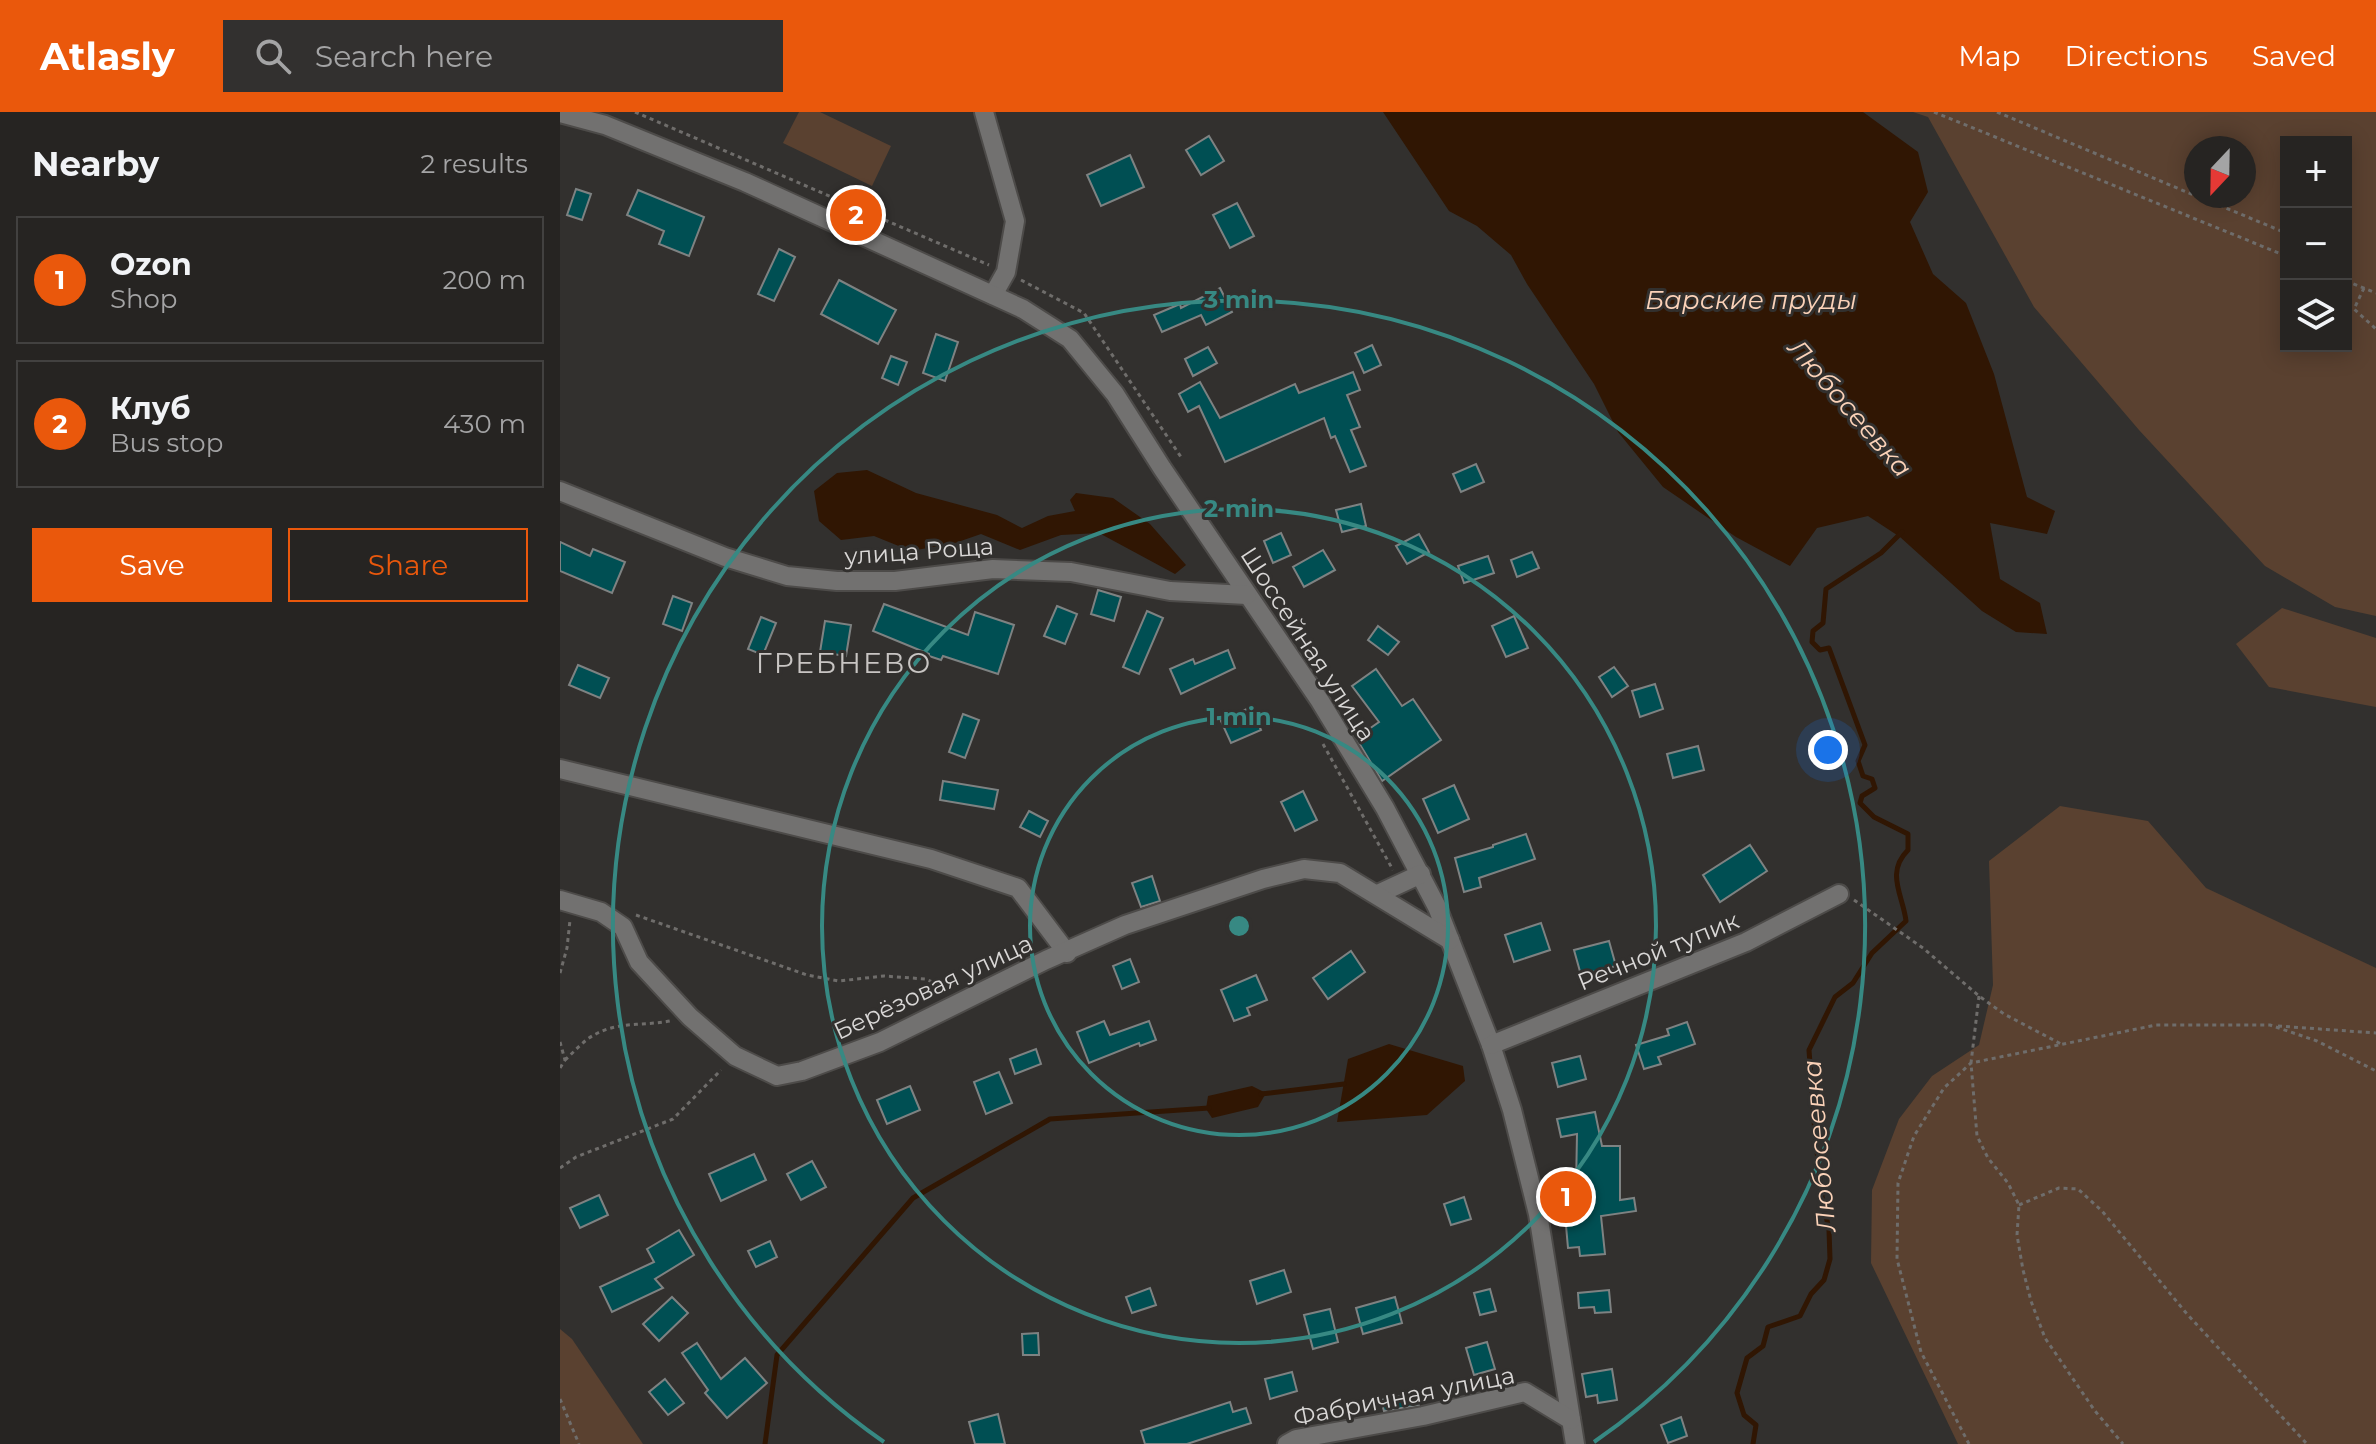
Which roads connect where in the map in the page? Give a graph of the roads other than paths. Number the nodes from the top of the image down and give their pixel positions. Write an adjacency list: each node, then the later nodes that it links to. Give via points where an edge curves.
1 (984, 112): 3 (street, via 1015,221 1006,272)
2 (560, 113): 3 (street, Шоссейная улица, via 605,125 745,182)
3 (993, 295): 5 (street, Шоссейная улица, via 1070,339 1115,394)
4 (560, 491): 5 (street, улица Роща, via 787,576 895,581 993,569 1071,572 1170,591)
5 (1247, 595): 7 (street, Шоссейная улица, via 1320,701)
6 (560, 769): 12 (street, via 931,859 1018,888)
7 (1421, 874): 8 (street); 11 (street, Шоссейная улица)
8 (1378, 894): 11 (street, Берёзовая улица); 12 (street, Берёзовая улица, via 1340,873 1304,869 1125,925)
9 (1848, 897): 13 (street, Речной тупик)
10 (562, 905): 12 (street, Берёзовая улица, via 601,912 623,927 639,962 690,1017 735,1056 777,1076 880,1042)
11 (1450, 940): 13 (street, Шоссейная улица)
12 (1067, 953)
13 (1491, 1045): 14 (street, Шоссейная улица, via 1538,1214)
14 (1571, 1420): 15 (street, Фабричная улица, via 1525,1392); 16 (street, Шоссейная улица)
15 (1287, 1444)
16 (1575, 1444)

